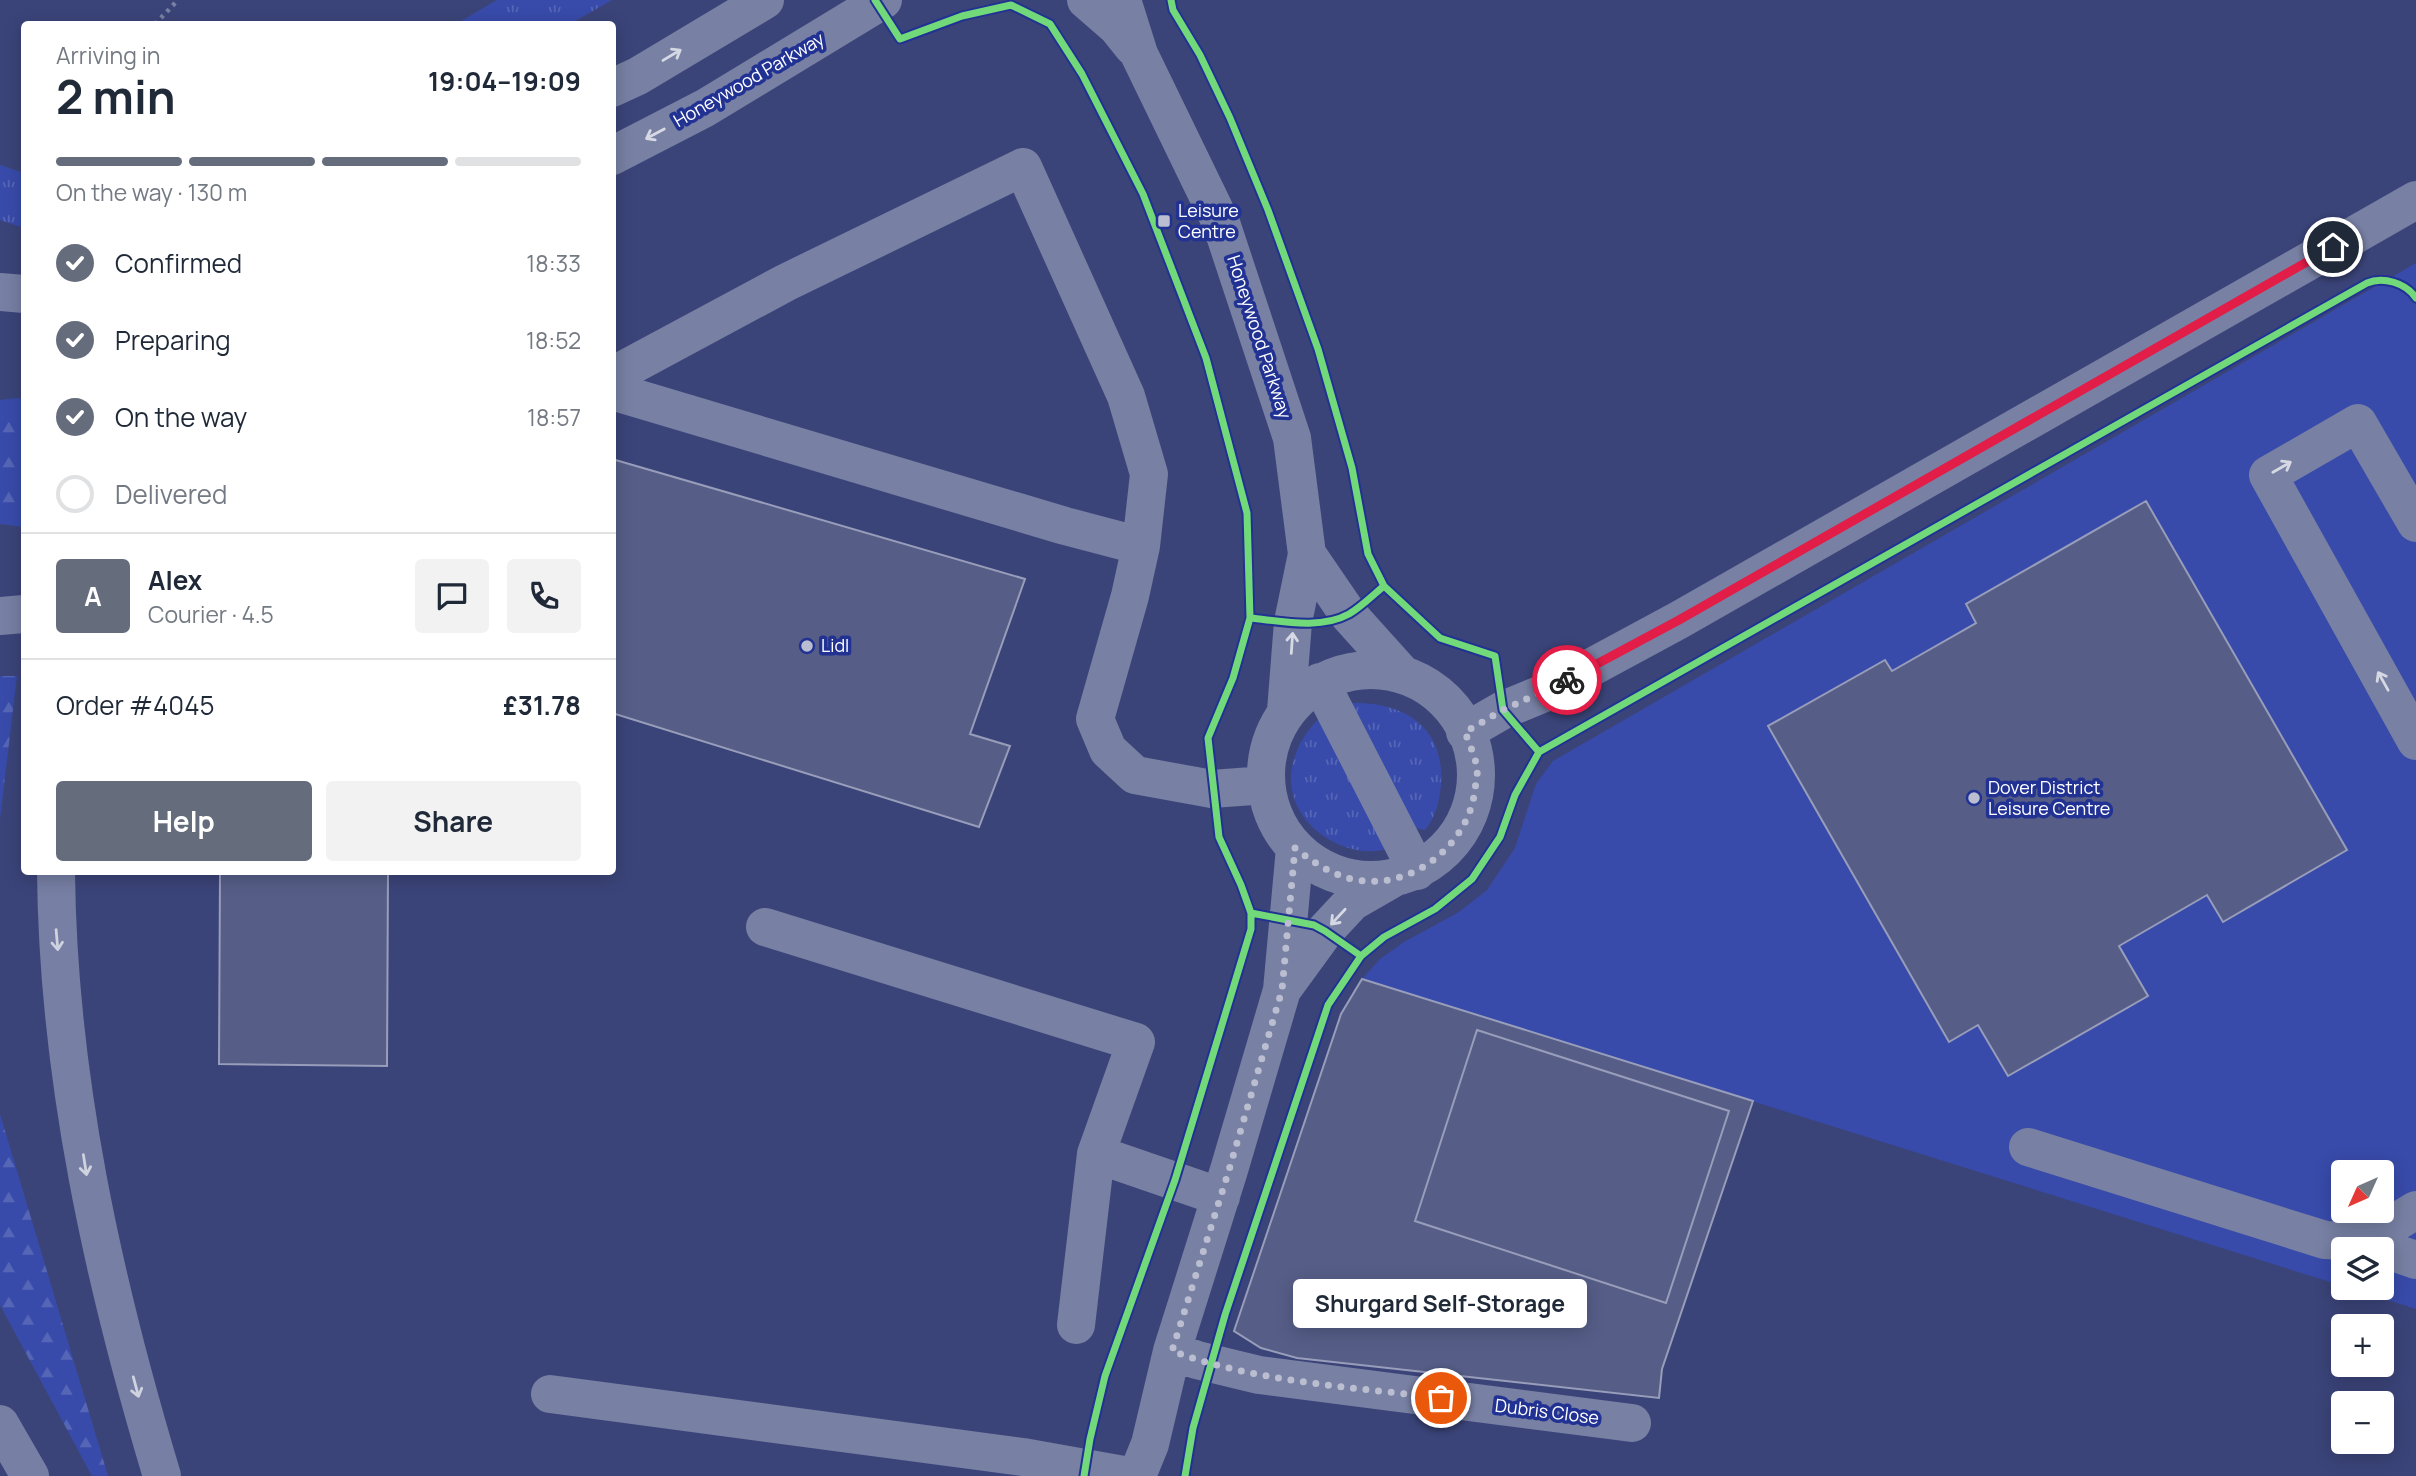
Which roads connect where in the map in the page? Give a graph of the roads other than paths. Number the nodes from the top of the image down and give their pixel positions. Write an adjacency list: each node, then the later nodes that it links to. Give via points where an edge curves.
1 (765, 0): 6 (street, one-way to 1)
2 (883, 0): 7 (street, Honeywood Parkway, one-way to 7, via 705,108)
3 (1086, 0): 5 (street, Honeywood Parkway)
4 (1122, 0): 5 (street, Honeywood Parkway)
5 (1139, 54): 15 (street, Honeywood Parkway, via 1221,223 1261,339 1293,438)
6 (616, 86)
7 (616, 154)
8 (2416, 200): 21 (street, via 1679,620)
9 (0, 292): 10 (highway)
10 (21, 293)
11 (616, 374): 14 (street, via 785,283 1023,167 1126,396 1149,474)
12 (616, 392): 14 (street)
13 (2416, 523): 22 (street, one-way to 13, via 2268,475 2358,423)
14 (1141, 545): 23 (street, via 1095,719 1108,750 1135,775 1212,789)
15 (1307, 554): 18 (street, Honeywood Parkway, via 1348,614); 20 (street, Honeywood Parkway, one-way to 15, via 1293,622)
16 (21, 614): 17 (highway)
17 (0, 616)
18 (1402, 674): 19 (street, via 1374,669); 21 (street, via 1431,688 1455,711)
19 (1320, 682): 20 (street); 26 (street)
20 (1286, 711): 23 (street, via 1266,759)
21 (1465, 732): 26 (street, via 1477,769 1474,800 1463,829 1443,853)
22 (2416, 741)
23 (1266, 785): 24 (street, via 1275,819)
24 (1295, 848): 26 (street, via 1323,870 1358,880); 28 (street)
25 (56, 875): 43 (highway, one-way to 43, via 56,932 86,1170 113,1299)
26 (1405, 875): 28 (street, one-way to 28, via 1352,902 1325,930)
27 (765, 927): 30 (street, via 1136,1042)
28 (1282, 990): 31 (street)
29 (2028, 1147): 34 (street)
30 (1096, 1154): 31 (street); 37 (street)
31 (1221, 1197): 38 (street)
32 (2416, 1210): 33 (street)
33 (2371, 1237)
34 (2331, 1240)
35 (2394, 1253): 36 (street)
36 (2416, 1260)
37 (1076, 1325)
38 (1172, 1351): 40 (street, Dubris Close, via 1259,1375); 45 (street, via 1150,1444)
39 (550, 1394): 44 (street, via 1023,1457)
40 (1632, 1423)
41 (0, 1424): 42 (highway)
42 (30, 1476)
43 (162, 1476)
44 (1129, 1476)
45 (1137, 1476)

